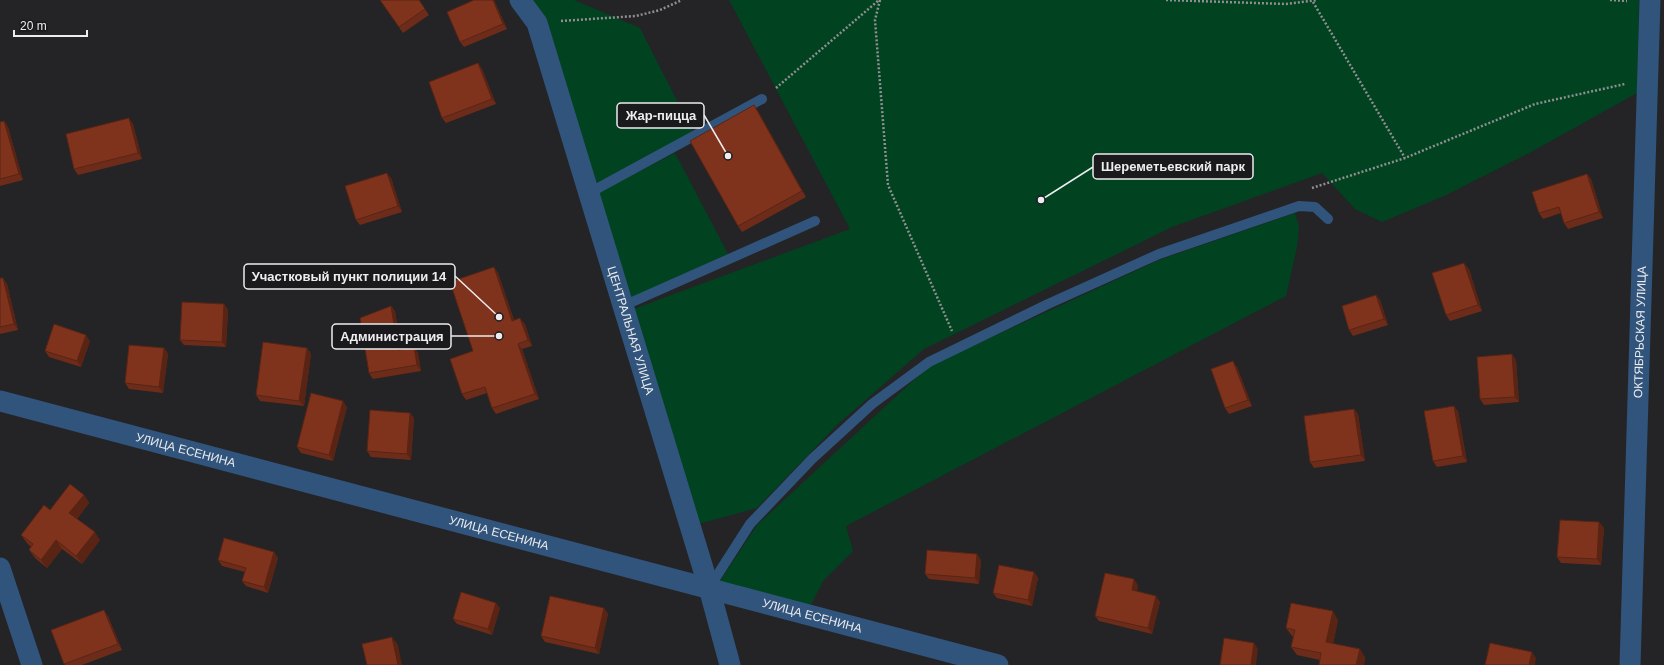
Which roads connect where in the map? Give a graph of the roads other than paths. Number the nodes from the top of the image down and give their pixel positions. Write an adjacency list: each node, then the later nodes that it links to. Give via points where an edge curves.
1 (520, 0): 4 (street, ЦЕНТРАЛЬНАЯ УЛИЦА, via 537,23)
2 (1650, 0): 14 (street, ОКТЯБРЬСКАЯ УЛИЦА)
3 (762, 100): 4 (lane)
4 (589, 194): 7 (street, ЦЕНТРАЛЬНАЯ УЛИЦА)
5 (1328, 219): 10 (lane, via 1315,207 1300,206 1159,254 929,362 872,404 807,465 750,524)
6 (815, 221): 7 (lane)
7 (623, 306): 10 (street, ЦЕНТРАЛЬНАЯ УЛИЦА)
8 (0, 401): 10 (street, УЛИЦА ЕСЕНИНА)
9 (0, 568): 11 (street)
10 (709, 588): 12 (street, ЦЕНТРАЛЬНАЯ УЛИЦА); 13 (street, УЛИЦА ЕСЕНИНА)
11 (32, 665)
12 (730, 665)
13 (998, 665)
14 (1630, 665)

